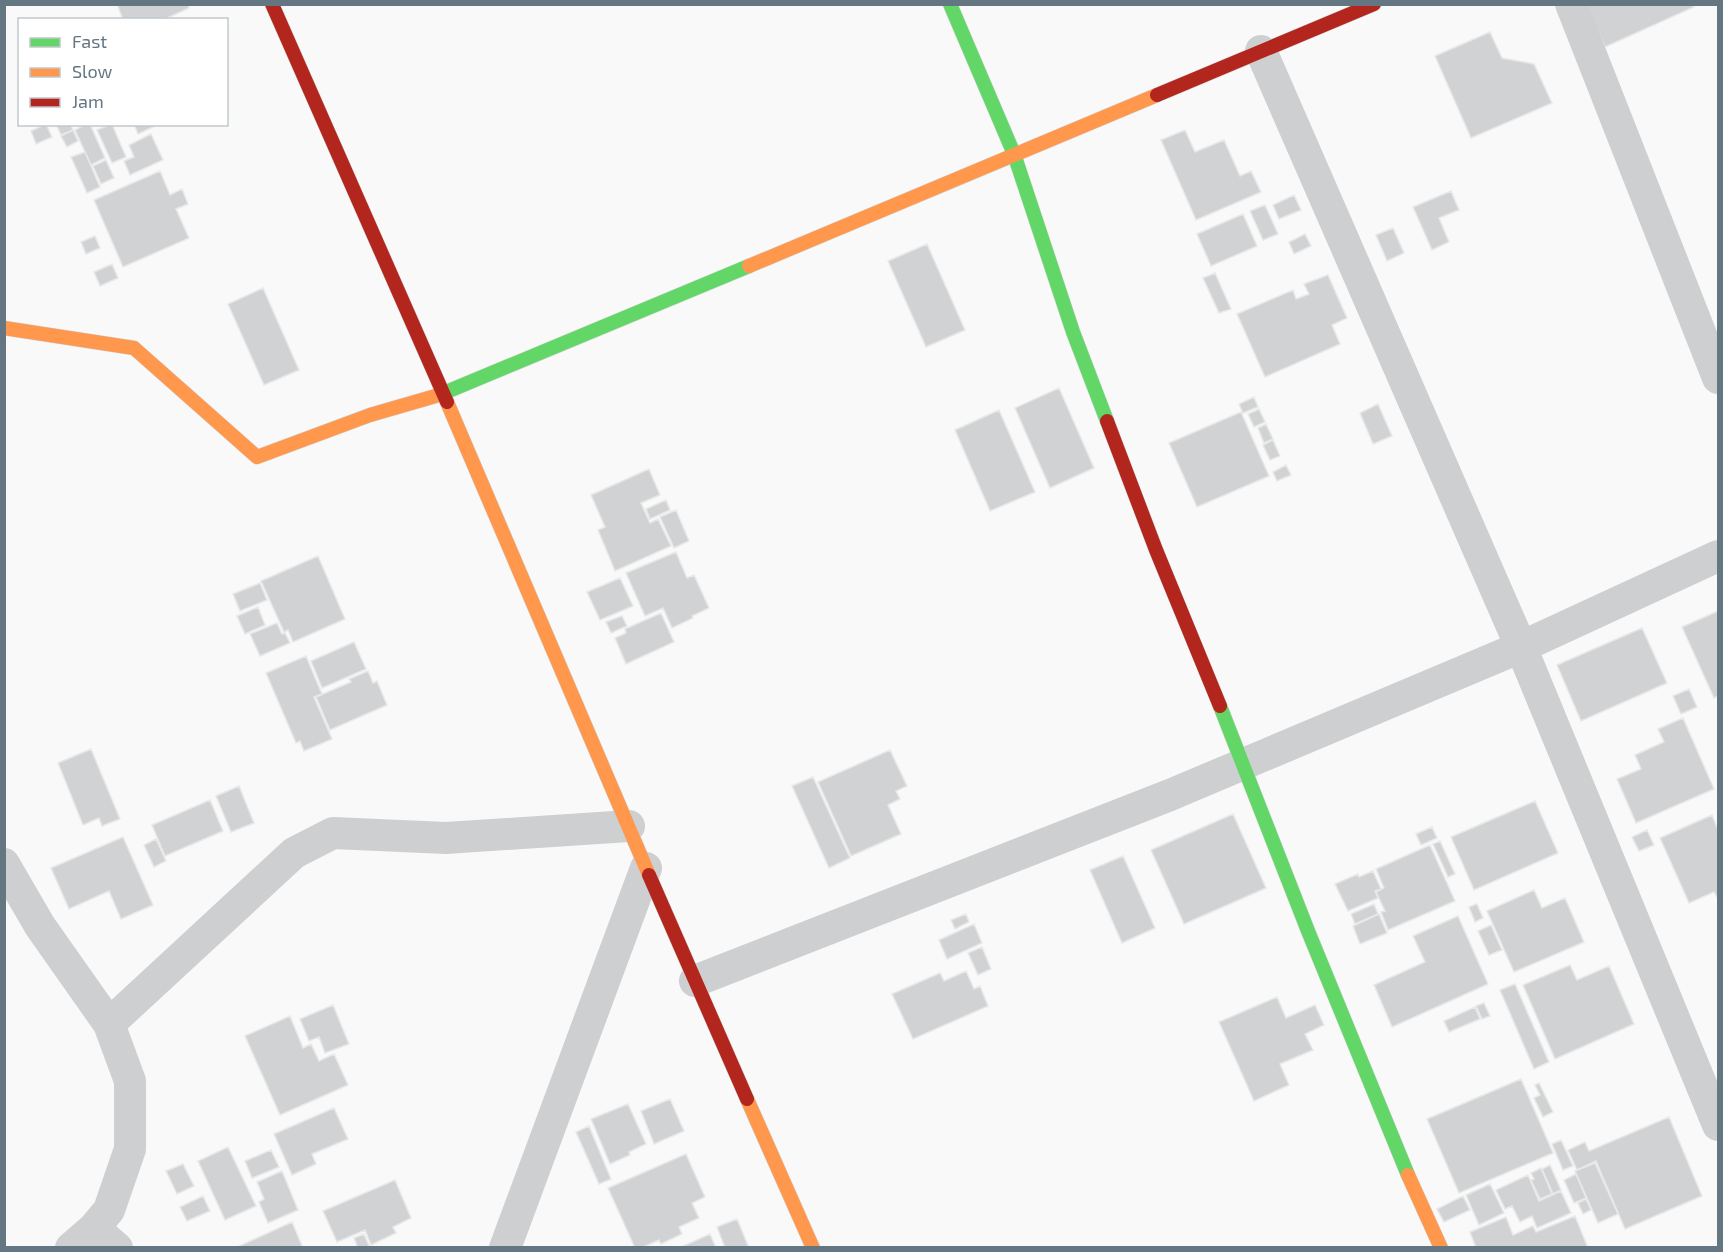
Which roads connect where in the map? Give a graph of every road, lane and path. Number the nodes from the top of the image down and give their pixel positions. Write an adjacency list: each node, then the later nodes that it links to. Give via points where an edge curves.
1 (272, 4): 9 (street)
2 (950, 4): 6 (street)
3 (1374, 4): 5 (street)
4 (1571, 4): 8 (street)
5 (1262, 51): 6 (street); 11 (street)
6 (1014, 154): 9 (street); 12 (street, via 1073,332)
7 (4, 328): 9 (street, via 134,348 257,457 370,415)
8 (1719, 378)
9 (444, 394): 13 (street)
10 (1719, 556): 11 (street)
11 (1521, 646): 12 (street); 18 (street)
12 (1243, 763): 16 (street); 23 (street, via 1308,931)
13 (628, 826): 15 (street); 17 (street, via 446,838 333,833 294,853)
14 (4, 864): 17 (street, via 40,926)
15 (646, 868): 16 (street); 21 (street)
16 (695, 981): 22 (street)
17 (109, 1024): 19 (street, via 130,1082 130,1149 109,1209)
18 (1719, 1125)
19 (82, 1238): 20 (street)
20 (117, 1248)
21 (505, 1248)
22 (813, 1248)
23 (1441, 1248)

